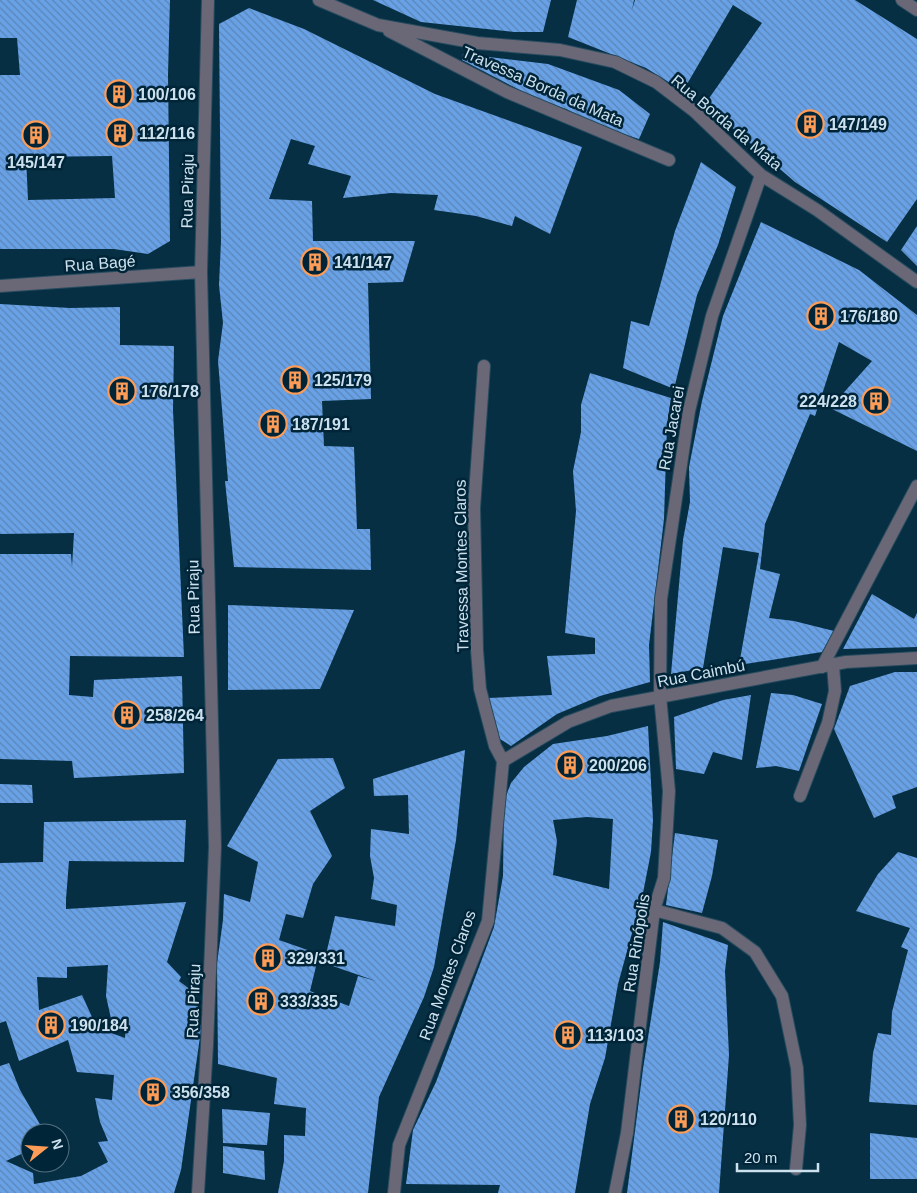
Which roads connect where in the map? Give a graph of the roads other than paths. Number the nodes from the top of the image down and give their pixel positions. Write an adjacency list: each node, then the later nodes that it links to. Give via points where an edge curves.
1 (208, 0): 8 (street, Rua Piraju)
2 (319, 0): 5 (street, Rua Borda da Mata)
3 (902, 0): 4 (street)
4 (917, 10)
5 (378, 25): 6 (street, Travessa Borda da Mata, via 507,92); 7 (street, Rua Borda da Mata, via 477,43 560,50 614,62 656,82 694,111)
6 (669, 160)
7 (761, 174): 9 (street, Rua Borda da Mata); 15 (street, Rua Jacarei, via 712,316 689,411 661,599)
8 (201, 272): 10 (street, Rua Bagé); 20 (street, Rua Piraju, via 215,847)
9 (917, 282)
10 (0, 286)
11 (484, 366): 16 (street, Travessa Montes Claros, via 474,508 477,650 480,689 494,746)
12 (917, 486): 14 (street)
13 (917, 658): 14 (street, Rua Caimbú)
14 (828, 666): 15 (street, Rua Caimbú); 17 (street, via 835,691 828,723)
15 (660, 696): 16 (street, Rua Caimbú, via 612,706 568,722); 18 (street, Rua Rinópolis, via 669,791 664,878)
16 (503, 761): 21 (street, Rua Montes Claros, via 488,921 399,1145)
17 (800, 796)
18 (654, 910): 19 (street, via 722,928 755,952 782,996 797,1068 800,1125); 22 (street, Rua Rinópolis, via 627,1133)
19 (796, 1169)
20 (198, 1193)
21 (394, 1193)
22 (615, 1193)

